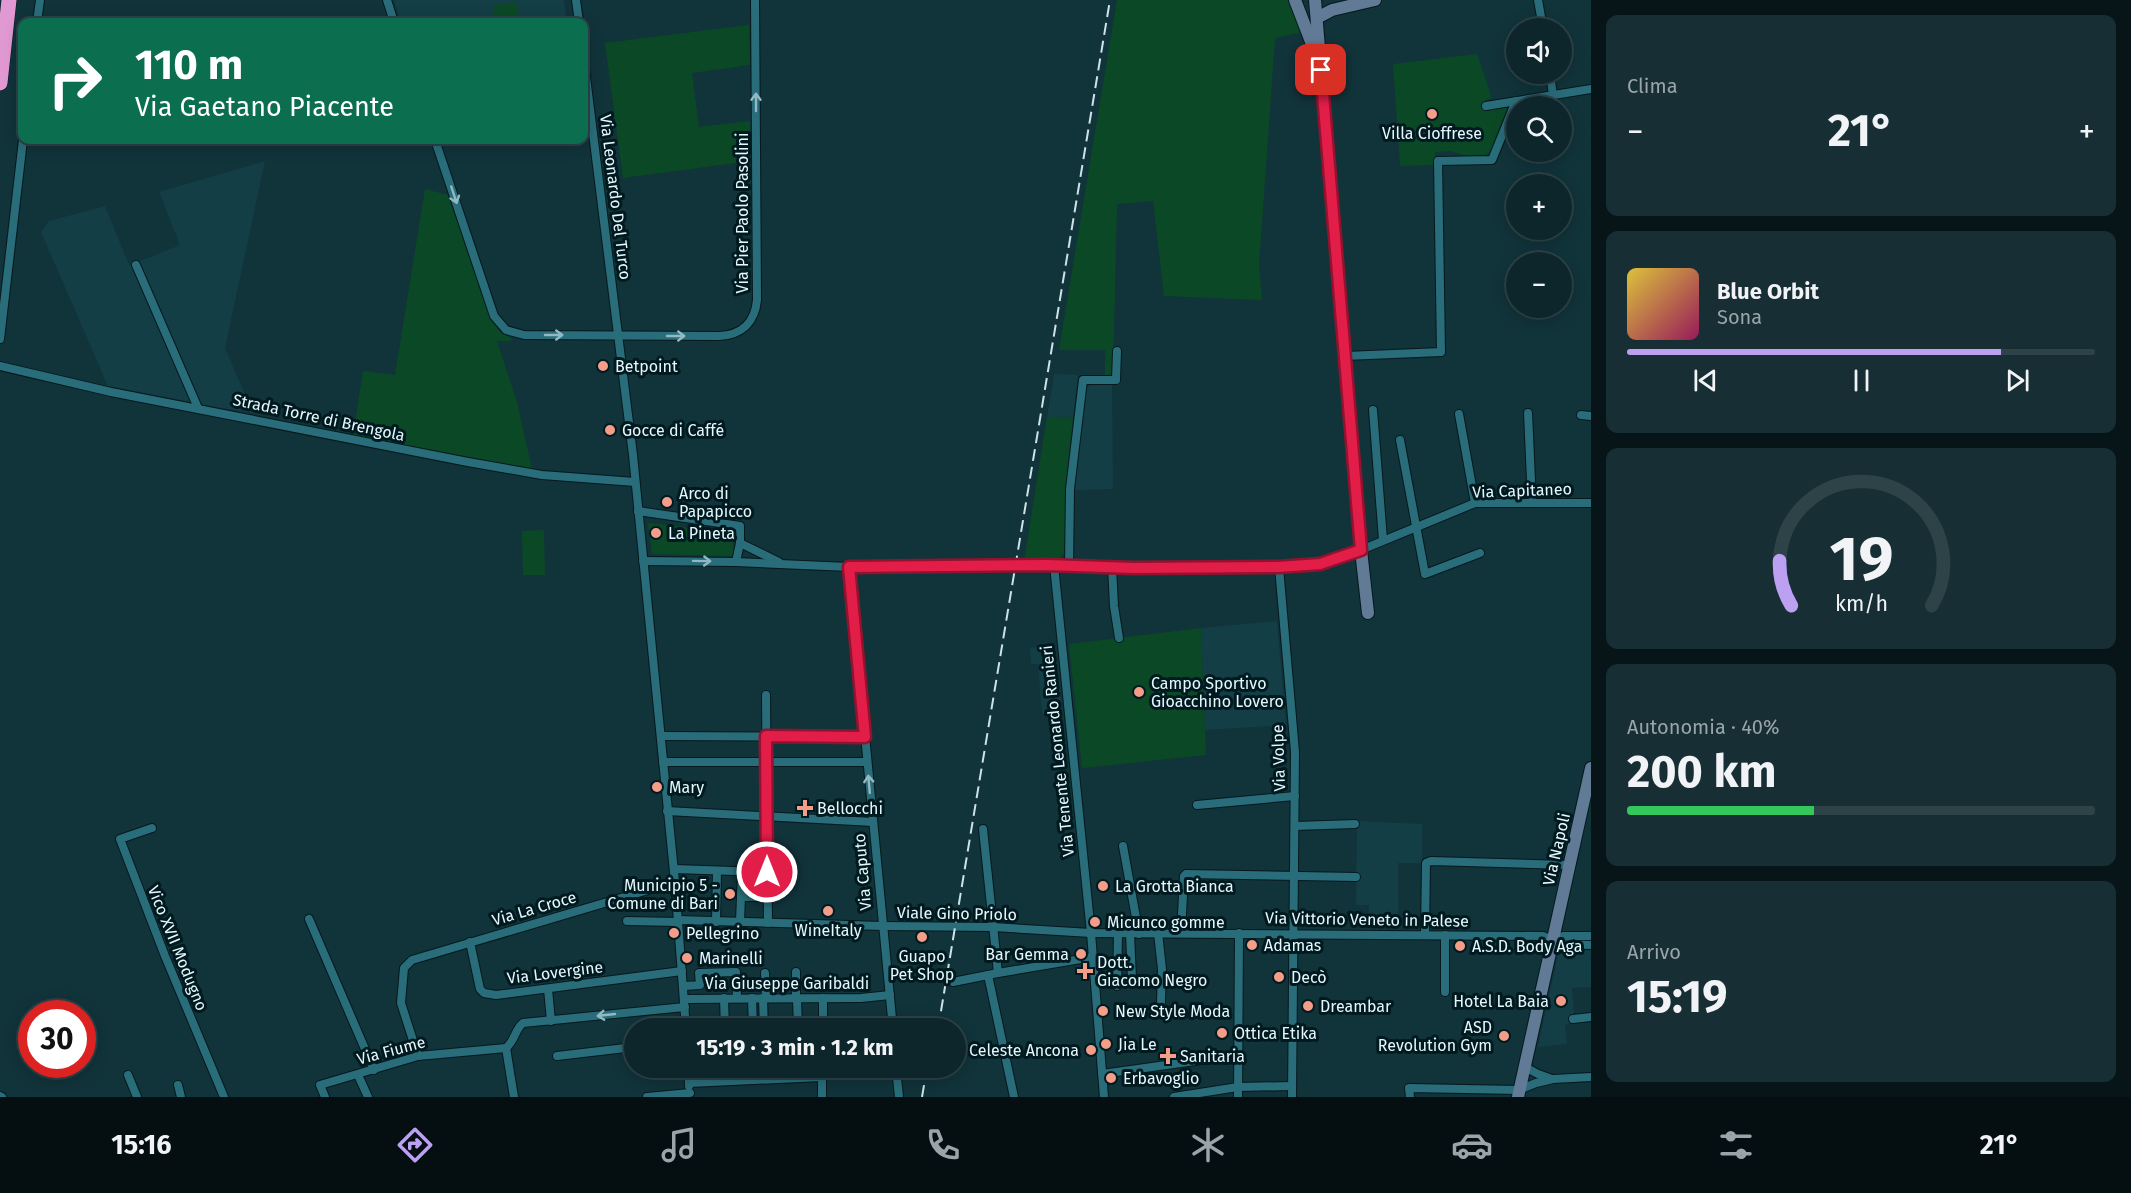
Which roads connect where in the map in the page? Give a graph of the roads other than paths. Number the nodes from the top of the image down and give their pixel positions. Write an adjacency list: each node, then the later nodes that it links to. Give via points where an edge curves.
1 (9, 0): 17 (highway)
2 (40, 0): 11 (street)
3 (387, 0): 12 (street)
4 (576, 0): 13 (street)
5 (755, 0): 29 (street, Via Pier Paolo Pasolini, one-way to 5, via 726,336 745,328 752,320 756,310 758,249)
6 (1295, 0): 16 (street)
7 (1315, 0): 14 (street)
8 (1375, 0): 10 (street)
9 (1538, 0): 15 (street)
10 (1354, 2): 14 (street)
11 (38, 18)
12 (393, 18)
13 (578, 18)
14 (1317, 18): 16 (street)
15 (1541, 18)
16 (1321, 70): 32 (street)
17 (0, 82)
18 (1551, 84): 21 (street)
19 (1591, 89): 21 (street)
20 (588, 93): 29 (street, Via Leonardo Del Turco)
21 (1553, 95): 22 (street)
22 (1547, 96)
23 (1506, 103): 24 (street)
24 (1486, 106)
25 (1506, 126): 32 (street, via 1492,160 1438,161 1441,352)
26 (23, 144): 30 (street)
27 (436, 144): 29 (street, one-way to 29, via 494,316 502,326 524,335)
28 (136, 265): 34 (street)
29 (618, 336): 41 (street, Via Leonardo Del Turco)
30 (0, 339)
31 (1117, 351): 56 (street, via 1116,380 1083,380 1070,489)
32 (1345, 356): 49 (street)
33 (0, 366): 34 (street, Strada Torre di Brengola)
34 (198, 408): 41 (street, Strada Torre di Brengola, via 542,475)
35 (1373, 410): 47 (street)
36 (1528, 413): 43 (street)
37 (1459, 414): 42 (street)
38 (1581, 415): 39 (street)
39 (1591, 416)
40 (1400, 440): 46 (street)
41 (635, 482): 45 (street, Via Leonardo Del Turco)
42 (1475, 503): 43 (street, Via Capitaneo); 46 (street, Via Capitaneo)
43 (1532, 503): 44 (street, Via Capitaneo)
44 (1591, 503)
45 (638, 511): 48 (street, via 740,526); 51 (street, Via Leonardo Del Turco)
46 (1416, 527): 47 (street, Via Capitaneo); 50 (street, via 1425,574)
47 (1383, 540): 49 (street, Via Capitaneo)
48 (740, 543): 52 (street); 53 (street)
49 (1361, 550): 58 (street, Via Capitaneo, via 1320,564); 59 (street)
50 (1480, 553)
51 (644, 561): 52 (street, Via Capitaneo, one-way to 52); 62 (street, Via Leonardo Del Turco)
52 (736, 562): 53 (street, Via Capitaneo)
53 (782, 564): 55 (street, Via Capitaneo)
54 (1054, 565): 55 (street, Via Capitaneo); 56 (street, Via Capitaneo); 97 (street, Via Tenente Leonardo Ranieri)
55 (849, 567): 64 (street, Via Caputo)
56 (1069, 567): 57 (street, Via Capitaneo)
57 (1112, 567): 58 (street, Via Capitaneo); 60 (street)
58 (1279, 567): 69 (street, Via Volpe, via 1295,752)
59 (1368, 613)
60 (1119, 638)
61 (766, 695): 63 (street)
62 (661, 736): 63 (street); 65 (street, Via Leonardo Del Turco)
63 (766, 736): 64 (street); 66 (street)
64 (865, 737): 67 (street, Via Caputo)
65 (663, 762): 66 (street); 71 (street, Via Leonardo Del Turco)
66 (766, 762): 67 (street); 72 (street)
67 (867, 762): 73 (street, Via Caputo, one-way to 67)
68 (1591, 768): 79 (street, Via Napoli)
69 (1295, 796): 70 (street); 75 (street, Via Volpe)
70 (1197, 805)
71 (668, 811): 72 (street); 80 (street, Via Leonardo Del Turco)
72 (767, 816): 73 (street); 83 (street)
73 (873, 822): 95 (street, Via Caputo)
74 (1355, 824): 75 (street)
75 (1295, 826): 84 (street, Via Volpe)
76 (152, 828): 164 (street, Vico XVII Modugno, via 120,839)
77 (983, 829): 96 (street)
78 (1123, 846): 102 (street)
79 (1569, 865): 104 (street, via 1426,863); 107 (street, Via Napoli)
80 (674, 869): 81 (street); 86 (street, Via Leonardo Del Turco)
81 (717, 870): 82 (street); 92 (street)
82 (742, 871): 83 (street); 87 (street)
83 (767, 872): 88 (street)
84 (1294, 876): 85 (street); 99 (street, via 1184,876); 103 (street, Via Volpe)
85 (1356, 877)
86 (675, 882): 91 (street, Via Leonardo Del Turco); 108 (street, Via La Croce)
87 (741, 897): 88 (street); 93 (street)
88 (768, 897): 94 (street)
89 (309, 919): 146 (street)
90 (627, 921): 91 (street, Viale Gino Priolo)
91 (678, 921): 92 (street, Viale Gino Priolo); 111 (street, Via Leonardo Del Turco)
92 (716, 922): 93 (street, Viale Gino Priolo)
93 (740, 922): 94 (street, Viale Gino Priolo)
94 (768, 923): 95 (street, Viale Gino Priolo)
95 (883, 926): 96 (street, Viale Gino Priolo); 121 (street, Via Caputo)
96 (993, 927): 97 (street, Viale Gino Priolo); 114 (street)
97 (1092, 933): 101 (street, Viale Gino Priolo); 110 (street, Via Tenente Leonardo Ranieri)
98 (1158, 933): 99 (street, Via Vittorio Veneto in Palese); 102 (street, Via Vittorio Veneto in Palese); 128 (street)
99 (1181, 933): 100 (street, Via Vittorio Veneto in Palese)
100 (1239, 933): 103 (street, Via Vittorio Veneto in Palese); 142 (street)
101 (1118, 934): 102 (street, Viale Gino Priolo); 118 (street)
102 (1134, 934): 115 (street)
103 (1294, 934): 104 (street, Via Vittorio Veneto in Palese); 158 (street, Via Volpe)
104 (1425, 935): 105 (street, Via Vittorio Veneto in Palese)
105 (1445, 935): 107 (street, Via Vittorio Veneto in Palese); 120 (street)
106 (1591, 936): 107 (street, Via Vittorio Veneto in Palese)
107 (1552, 939): 109 (street, Via Vittorio Veneto in Palese, via 1563,944); 145 (street, Via Napoli)
108 (470, 942): 119 (street, Via Lovergine, via 484,993); 143 (street, Via La Croce, via 412,960 404,968 401,1004)
109 (1591, 945)
110 (1093, 957): 114 (street); 147 (street, Via Tenente Leonardo Ranieri)
111 (682, 971): 117 (street, Via Leonardo Del Turco); 119 (street, Via Lovergine)
112 (796, 972): 126 (street)
113 (765, 974): 125 (street)
114 (992, 977): 116 (street); 171 (street)
115 (1132, 979)
116 (953, 982)
117 (684, 986): 123 (street, via 700,985 699,973 736,972); 129 (street, Via Leonardo Del Turco)
118 (1117, 986)
119 (548, 989): 139 (street)
120 (1445, 992)
121 (890, 996): 127 (street, Via Giuseppe Garibaldi); 137 (street, Via Caputo)
122 (724, 998): 123 (street, Via Giuseppe Garibaldi); 129 (street, Via Giuseppe Garibaldi); 132 (street)
123 (737, 998): 124 (street, Via Giuseppe Garibaldi)
124 (752, 998): 125 (street, Via Giuseppe Garibaldi); 133 (street)
125 (765, 998): 126 (street, Via Giuseppe Garibaldi); 134 (street)
126 (796, 998): 127 (street, Via Giuseppe Garibaldi); 135 (street)
127 (823, 998): 136 (street)
128 (1161, 1002)
129 (685, 1003): 131 (street, Via Leonardo Del Turco); 139 (street, Via Giuseppe Garibaldi, one-way to 139)
130 (1591, 1017): 138 (street)
131 (686, 1018)
132 (725, 1018)
133 (753, 1018)
134 (764, 1018)
135 (797, 1018)
136 (823, 1018)
137 (892, 1018)
138 (1573, 1019)
139 (551, 1021): 140 (street, Via Giuseppe Garibaldi, via 523,1023 512,1044)
140 (506, 1047): 143 (street, Via Fiume); 167 (street)
141 (624, 1048): 144 (street)
142 (1238, 1055): 147 (street); 159 (street)
143 (418, 1056): 146 (street, Via Fiume)
144 (557, 1056)
145 (1526, 1067): 155 (street); 160 (street, Via Napoli)
146 (374, 1070): 149 (street, Via Fiume)
147 (1102, 1074): 172 (street, Via Tenente Leonardo Ranieri)
148 (128, 1075): 162 (street)
149 (358, 1075): 165 (street, Via Fiume, via 320,1085); 166 (street)
150 (1591, 1077): 155 (street)
151 (689, 1078): 156 (street)
152 (756, 1078): 156 (street)
153 (822, 1078): 169 (street)
154 (897, 1078): 170 (street)
155 (1553, 1079): 160 (street, via 1536,1083)
156 (689, 1083): 161 (street)
157 (178, 1085): 163 (street)
158 (1292, 1086): 159 (street); 174 (street, Via Volpe)
159 (1238, 1092): 173 (street)
160 (1518, 1094): 175 (street, via 1409,1088)
161 (690, 1095): 168 (street)
162 (137, 1097)
163 (182, 1097)
164 (224, 1097)
165 (325, 1097)
166 (368, 1097)
167 (514, 1097)
168 (647, 1097)
169 (822, 1097)
170 (899, 1097)
171 (1014, 1097)
172 (1104, 1097)
173 (1174, 1097)
174 (1292, 1097)
175 (1410, 1097)

